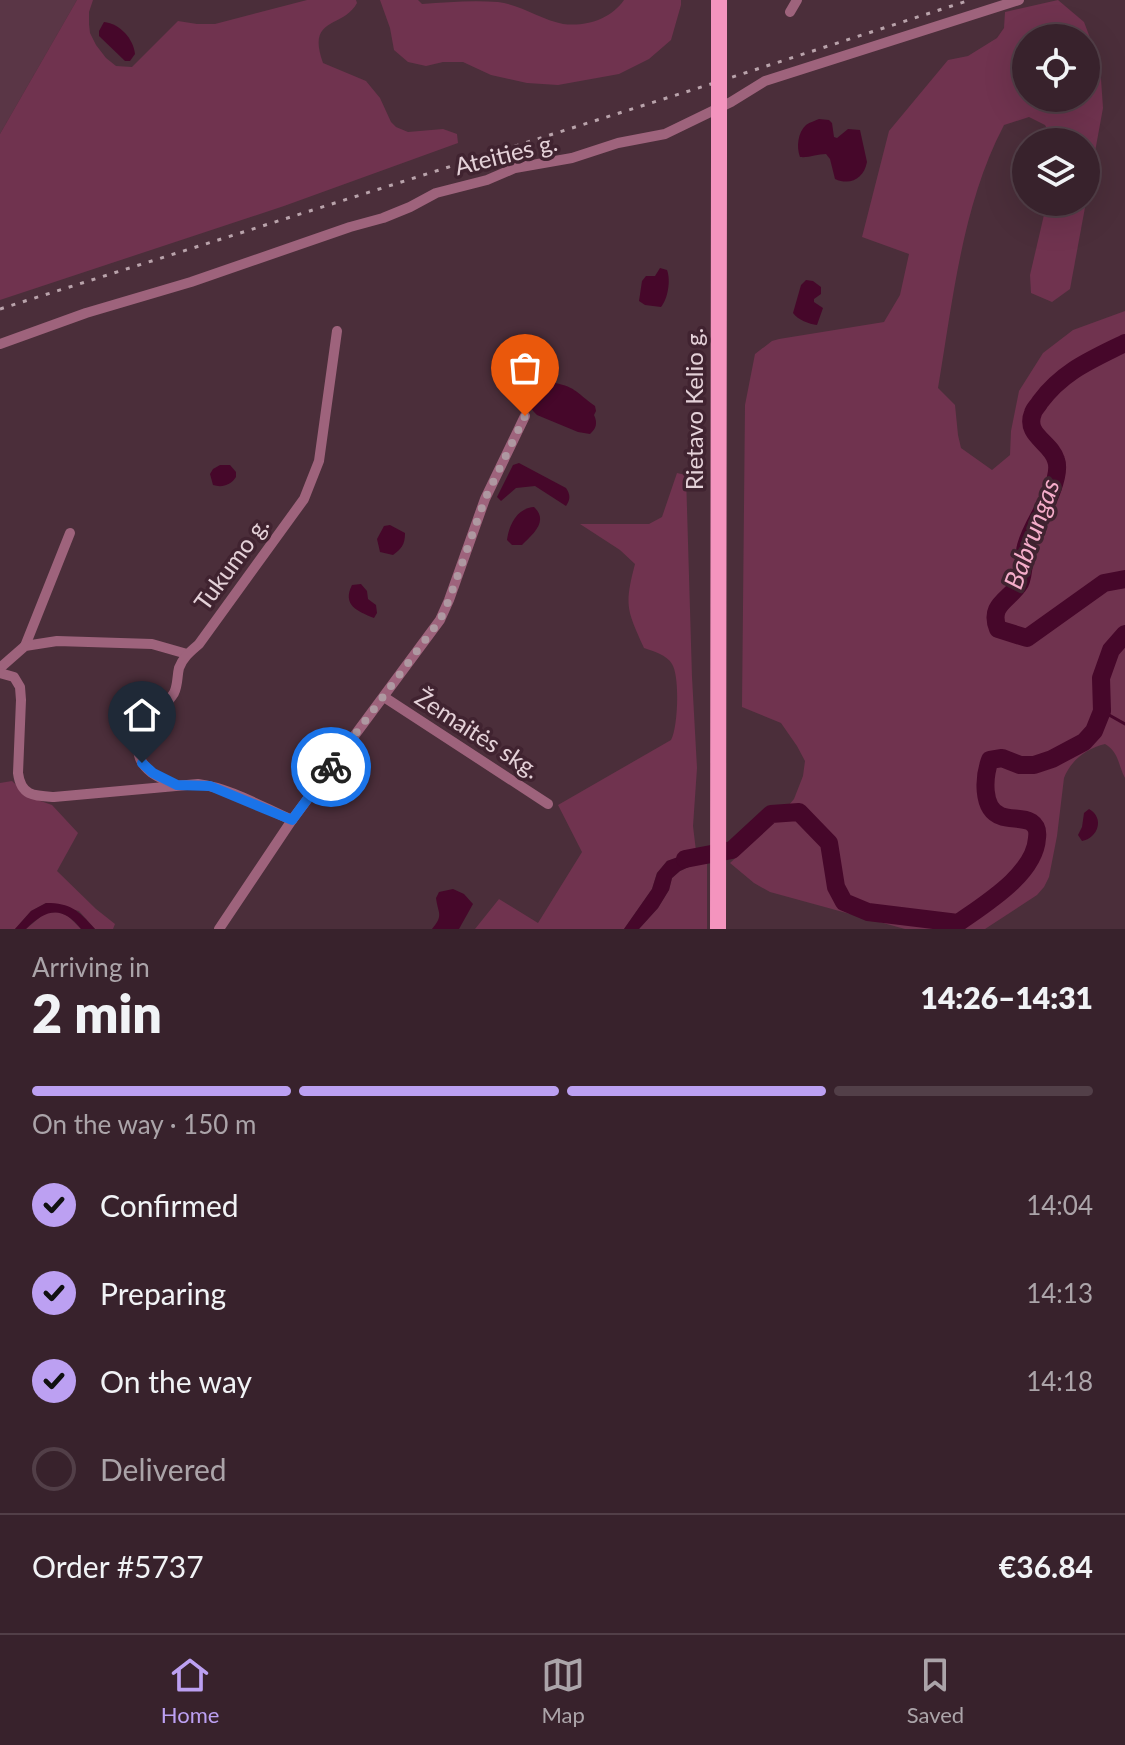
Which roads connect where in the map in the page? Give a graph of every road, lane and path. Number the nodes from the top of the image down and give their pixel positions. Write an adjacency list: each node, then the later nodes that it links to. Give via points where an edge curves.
1 (719, 0): 17 (main road, Rietavo Kelio g., bridge)
2 (797, 0): 4 (street)
3 (1019, 0): 6 (street, Ateities g., via 765,81 665,134 515,168 436,193 383,218)
4 (790, 12)
5 (337, 331): 10 (street, Tukumo g., via 319,461 304,499)
6 (0, 344)
7 (525, 416): 12 (street, via 485,499 440,620)
8 (70, 533): 9 (street)
9 (25, 646): 10 (street, via 57,641 152,644); 11 (street)
10 (187, 654): 13 (street, Tukumo g., via 176,690 141,735 137,749 153,773)
11 (0, 670): 13 (street, via 20,687 18,773 28,793 54,797)
12 (384, 697): 14 (street, Žemaitės skg.); 15 (street)
13 (177, 785): 15 (street, via 210,786)
14 (548, 804)
15 (292, 820): 16 (street)
16 (219, 929)
17 (718, 929)

